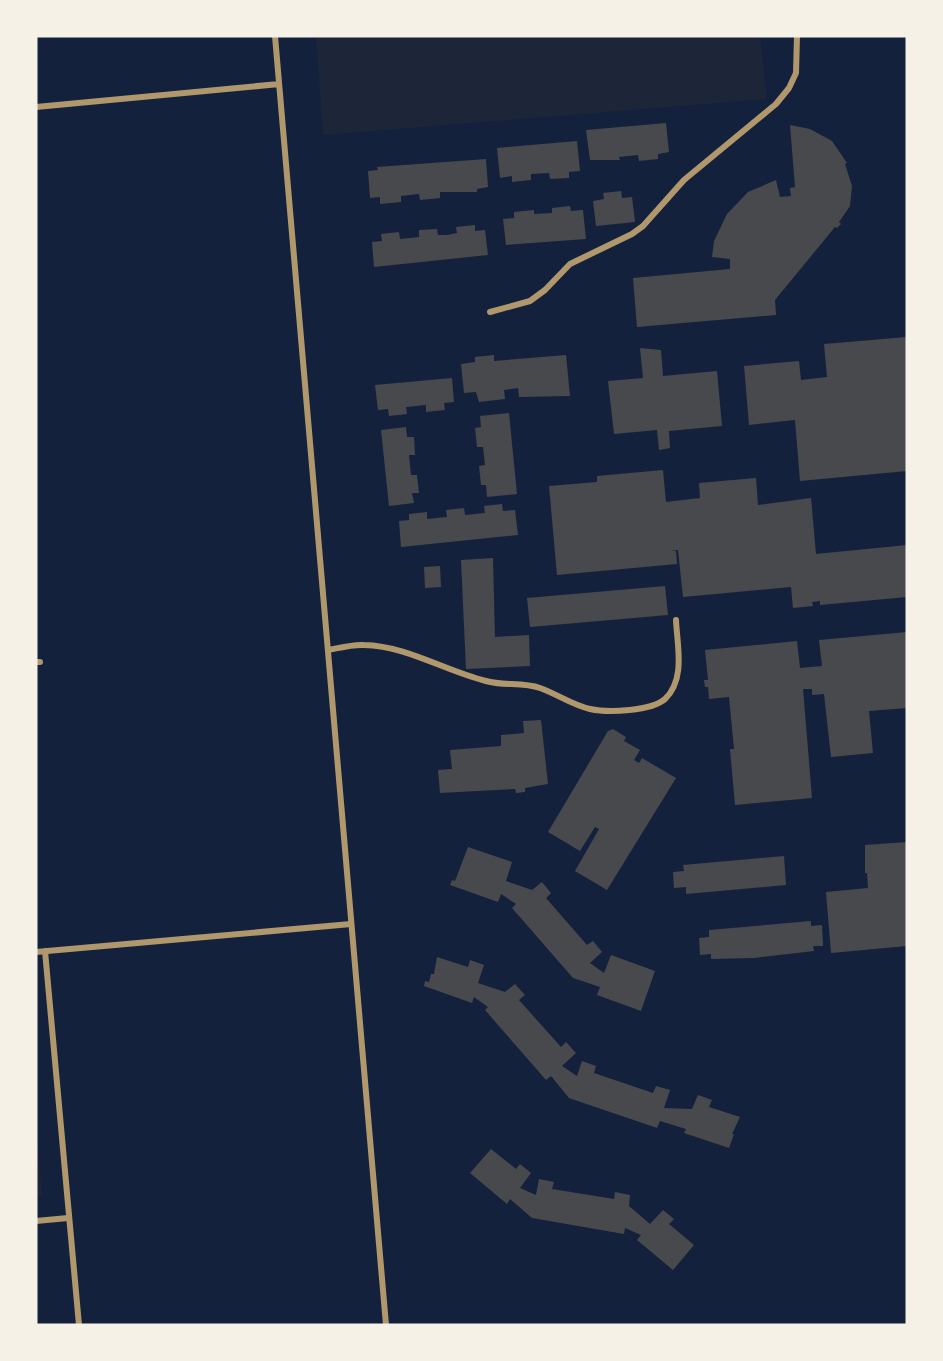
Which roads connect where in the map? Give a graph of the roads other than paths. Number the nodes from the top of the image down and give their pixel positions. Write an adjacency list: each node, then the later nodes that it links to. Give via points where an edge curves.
1 (275, 36): 3 (street)
2 (797, 36): 5 (street, via 796,73 776,104 684,180 643,225 570,264 530,301)
3 (279, 84): 4 (street); 7 (street)
4 (36, 107)
5 (490, 312)
6 (676, 620): 7 (street, via 679,666 673,688 651,708 593,709 540,687 489,682 446,670 418,656 364,645)
7 (328, 650): 8 (street)
8 (351, 924): 9 (street); 14 (street)
9 (45, 951): 10 (street); 11 (street)
10 (36, 952)
11 (68, 1218): 12 (street); 13 (street)
12 (36, 1221)
13 (79, 1325)
14 (386, 1325)

